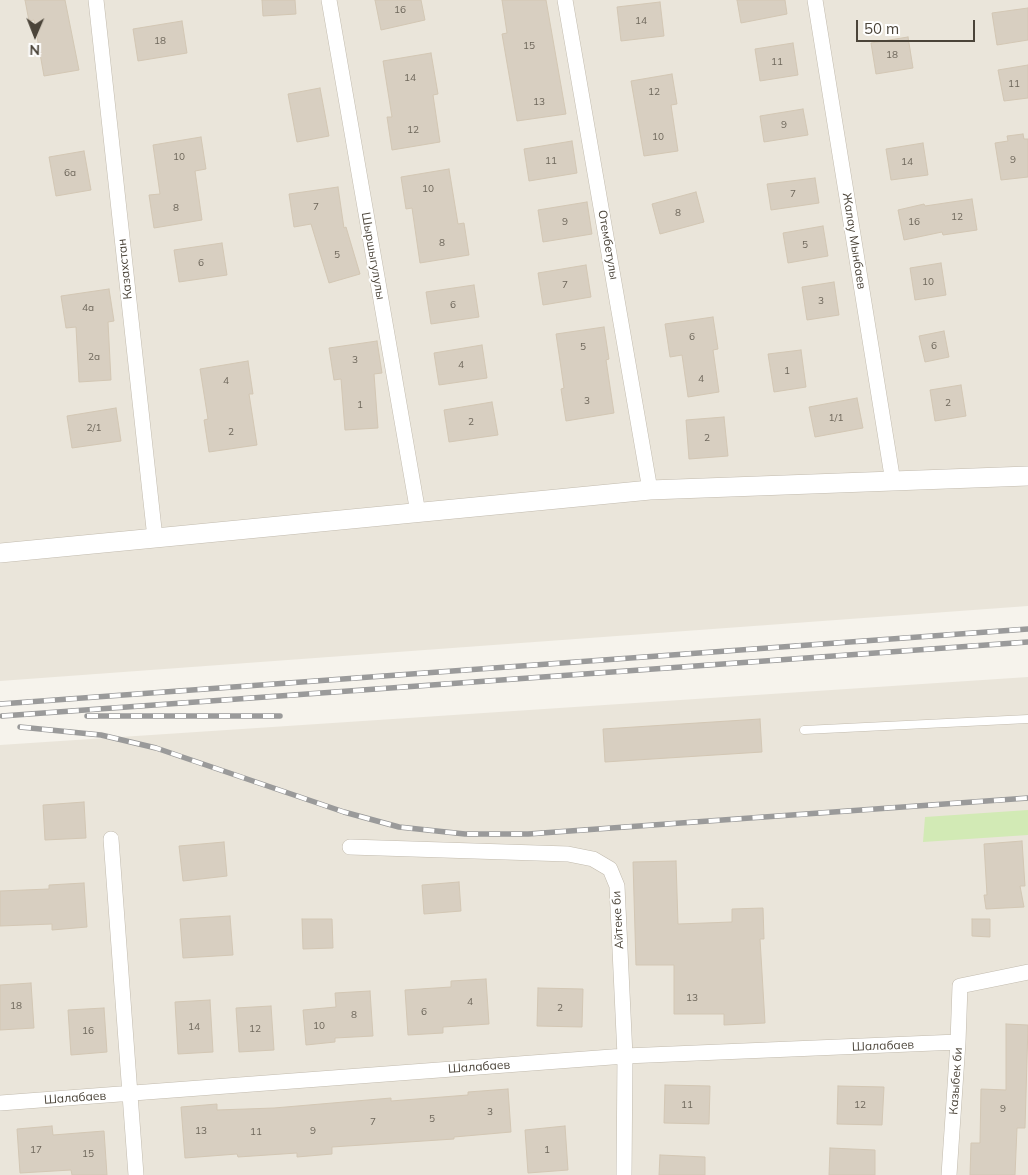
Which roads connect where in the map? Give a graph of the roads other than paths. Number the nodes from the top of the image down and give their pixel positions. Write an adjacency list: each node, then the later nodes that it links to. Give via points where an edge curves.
1 (96, 0): 9 (street, Казахстан)
2 (329, 0): 8 (street, Шыршыгулулы)
3 (565, 0): 7 (street, Отембетулы)
4 (815, 0): 6 (street, Жалау Мынбаев)
5 (1028, 476): 6 (street)
6 (893, 482): 7 (street)
7 (650, 490): 8 (street)
8 (418, 513): 9 (street)
9 (154, 538): 10 (street)
10 (0, 554)
11 (1028, 719): 12 (lane)
12 (804, 730)
13 (111, 839): 18 (street)
14 (350, 847): 17 (street, Айтеке би, via 568,854 593,859 610,868 617,886)
15 (1028, 972): 16 (street, Казыбек би, via 960,986)
16 (958, 1042): 17 (street, Шалабаев); 22 (street, Казыбек би)
17 (625, 1056): 18 (street, Шалабаев); 21 (street, Айтеке би)
18 (130, 1094): 19 (street, Шалабаев); 20 (street)
19 (0, 1103)
20 (136, 1175)
21 (624, 1175)
22 (949, 1175)

